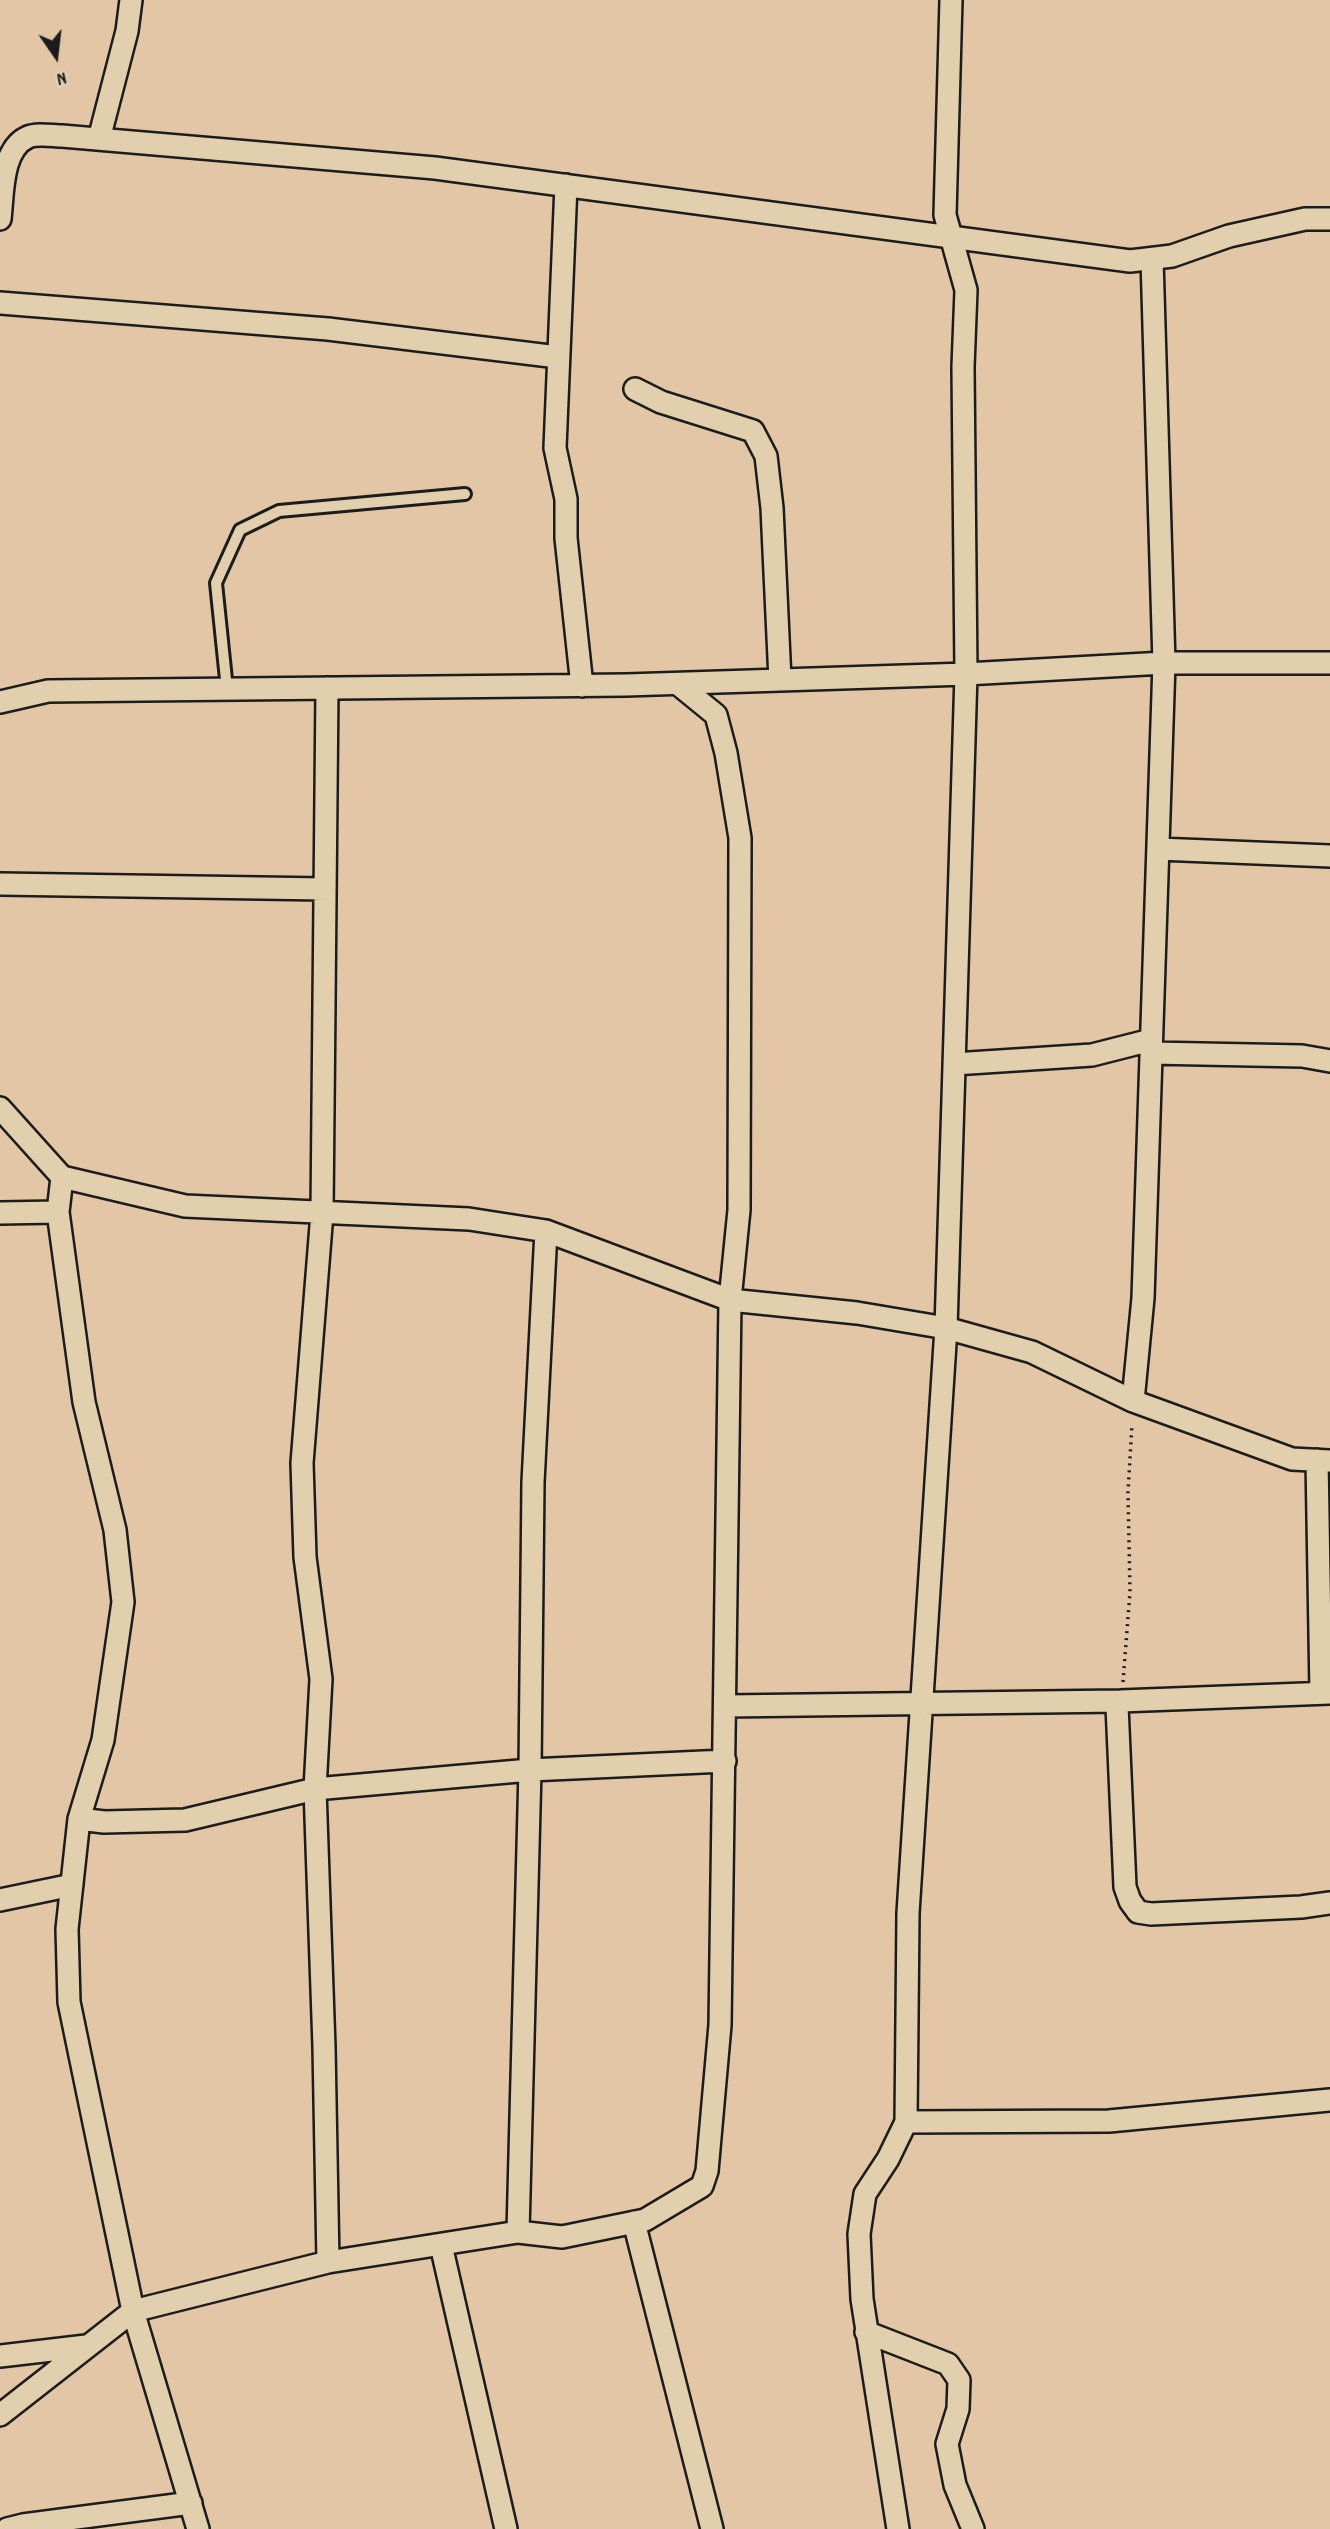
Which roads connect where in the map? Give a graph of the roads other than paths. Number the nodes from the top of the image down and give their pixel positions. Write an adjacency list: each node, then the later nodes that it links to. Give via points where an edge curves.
1 (131, 0): 3 (street)
2 (951, 0): 7 (street, via 945,215)
3 (99, 139): 4 (street, via 435,168); 5 (street, via 30,136 14,148 5,175)
4 (566, 185): 7 (street); 10 (street)
5 (0, 219)
6 (1330, 219): 8 (street, via 1305,219 1229,236 1172,257)
7 (952, 236): 8 (street, via 1130,261); 15 (street, via 966,290)
8 (1152, 259): 13 (street)
9 (0, 303): 10 (street, via 328,330)
10 (558, 357): 18 (street, via 555,448 566,499)
11 (635, 389): 16 (street, via 661,402 753,431 766,456)
12 (465, 494): 20 (lane, via 279,511 240,530 216,583)
13 (1164, 663): 14 (street); 15 (street); 22 (street)
14 (1330, 663)
15 (965, 674): 16 (street); 28 (street)
16 (780, 680): 17 (street)
17 (678, 684): 18 (street); 35 (street, via 716,715 740,838 739,1210)
18 (582, 686): 19 (street)
19 (327, 688): 20 (street); 25 (street)
20 (227, 689): 21 (street, via 48,691)
21 (0, 702)
22 (1158, 849): 23 (street); 26 (street)
23 (1330, 856)
24 (0, 884): 25 (street)
25 (325, 889): 33 (street)
26 (1151, 1046): 27 (street); 28 (street, via 1092,1055); 37 (street, via 1143,1298)
27 (1330, 1061)
28 (954, 1064): 36 (street)
29 (0, 1108): 30 (street)
30 (62, 1177): 31 (street); 33 (street, via 184,1206)
31 (58, 1212): 32 (street); 46 (street, via 84,1402 115,1530 123,1602 103,1740)
32 (0, 1213)
33 (322, 1213): 34 (street, via 469,1219); 45 (street, via 302,1463 306,1558 321,1679)
34 (546, 1231): 35 (street); 44 (street, via 533,1482)
35 (730, 1300): 36 (street); 42 (street)
36 (946, 1328): 37 (street, via 1032,1352); 41 (street)
37 (1133, 1401): 38 (street, via 1292,1459)
38 (1324, 1461): 39 (street)
39 (1326, 1693): 40 (street)
40 (1120, 1701): 41 (street); 49 (street, via 1125,1887 1138,1912)
41 (922, 1704): 42 (street); 51 (street, via 908,1913)
42 (726, 1706): 43 (street)
43 (725, 1761): 44 (street); 52 (street, via 720,2025 707,2171 702,2186)
44 (530, 1770): 45 (street); 53 (street)
45 (315, 1789): 46 (street, via 186,1820); 55 (street)
46 (79, 1819): 47 (street)
47 (72, 1885): 48 (street); 56 (street, via 67,1929 69,2003)
48 (0, 1900)
49 (1330, 1903)
50 (1330, 2101): 51 (street, via 1109,2121)
51 (906, 2122): 57 (street, via 865,2194 859,2234)
52 (634, 2222): 53 (street, via 562,2237); 65 (street)
53 (518, 2232): 54 (street)
54 (441, 2245): 55 (street); 64 (street)
55 (328, 2262): 56 (street)
56 (133, 2311): 58 (street); 61 (street)
57 (866, 2332): 66 (street); 67 (street, via 948,2364 959,2380 958,2409 947,2444 955,2486)
58 (88, 2346): 59 (street); 60 (street)
59 (0, 2356)
60 (0, 2415)
61 (191, 2503): 62 (street); 63 (street)
62 (7, 2529)
63 (198, 2529)
64 (506, 2529)
65 (712, 2529)
66 (898, 2529)
67 (973, 2529)

